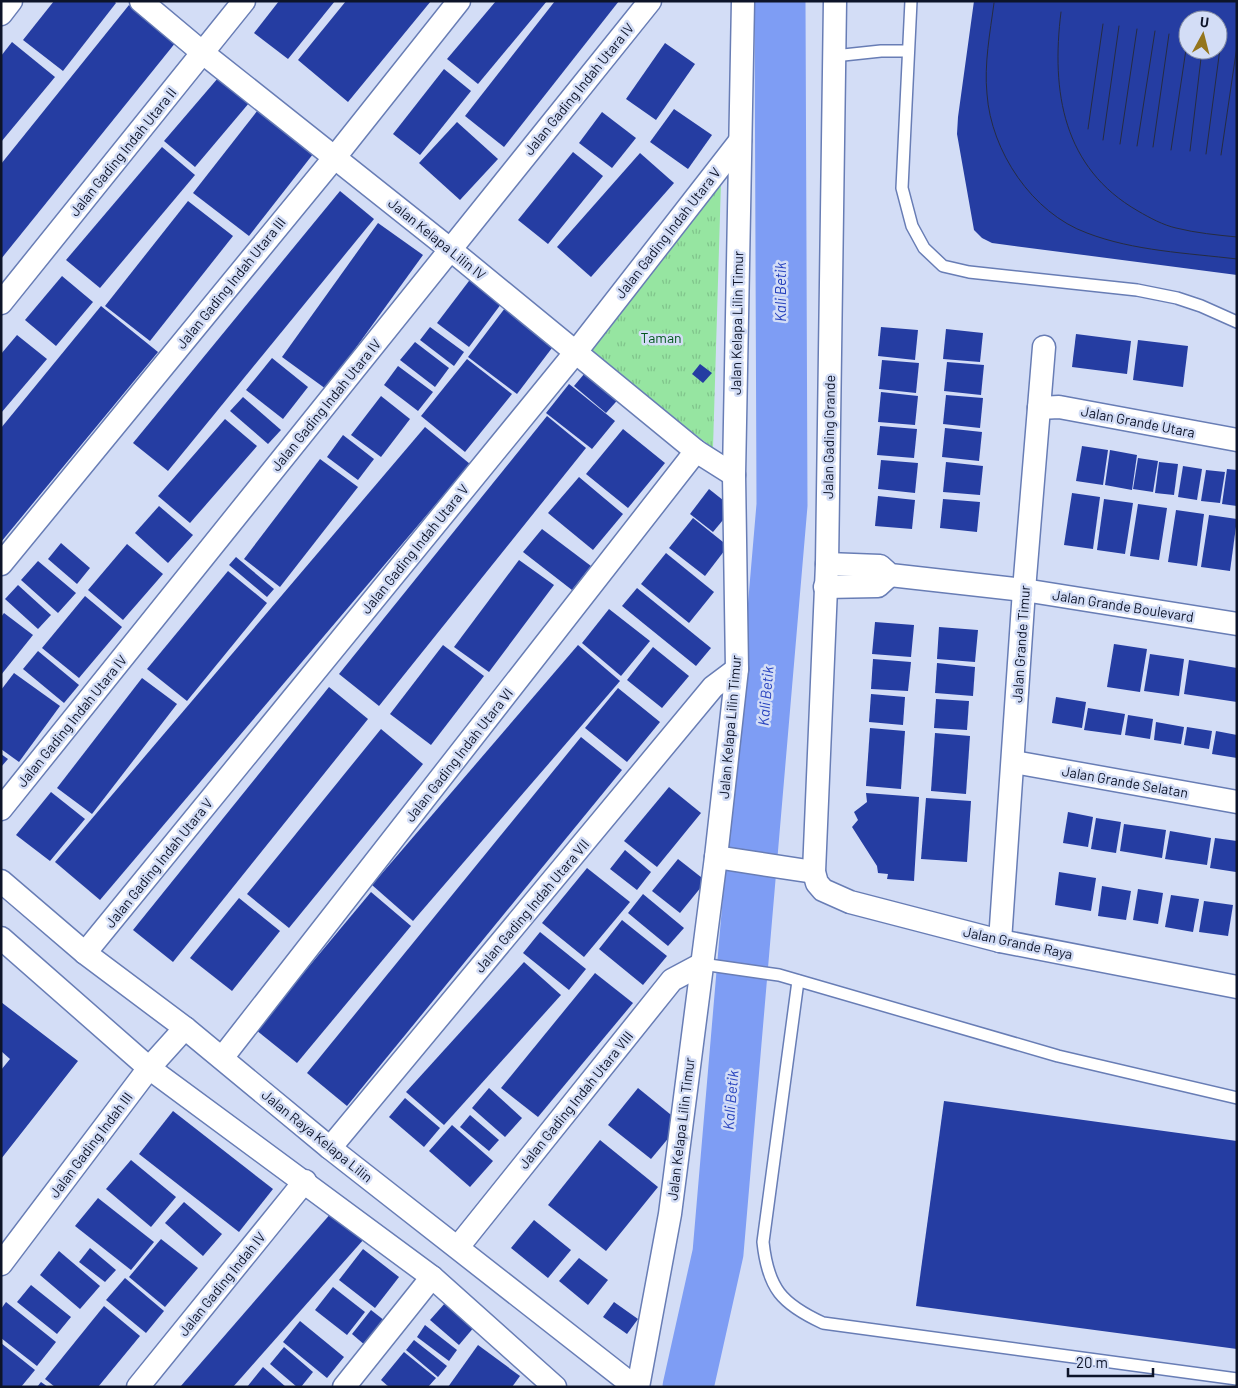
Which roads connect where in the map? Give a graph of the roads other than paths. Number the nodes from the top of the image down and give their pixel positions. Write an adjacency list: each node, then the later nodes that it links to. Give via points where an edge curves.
1 (10, 1): 9 (street)
2 (141, 1): 11 (street, Jalan Kelapa Lilin IV)
3 (244, 1): 11 (street, Jalan Gading Indah Utara II)
4 (459, 1): 14 (street, Jalan Gading Indah Utara III)
5 (650, 1): 15 (street, Jalan Gading Indah Utara IV)
6 (743, 1): 13 (street, Jalan Kelapa Lilin Timur)
7 (835, 1): 12 (street, Jalan Gading Grande)
8 (911, 1): 10 (lane)
9 (1, 14)
10 (907, 51): 12 (lane, via 881,50); 17 (lane, via 902,188 912,226 924,248 943,266 969,272 1157,294 1201,306)
11 (203, 53): 14 (street, Jalan Kelapa Lilin IV); 16 (street, Jalan Gading Indah Utara II)
12 (834, 56): 25 (street, Jalan Gading Grande)
13 (740, 141): 19 (street, Jalan Gading Indah Utara V); 23 (street, Jalan Kelapa Lilin Timur)
14 (335, 157): 15 (street, Jalan Kelapa Lilin IV); 24 (street, Jalan Gading Indah Utara III)
15 (451, 250): 19 (street, Jalan Kelapa Lilin IV); 33 (street, Jalan Gading Indah Utara IV)
16 (1, 303)
17 (1237, 322)
18 (1044, 347): 20 (street, Jalan Grande Timur)
19 (575, 353): 22 (street, Jalan Kelapa Lilin IV); 39 (street, Jalan Gading Indah Utara V)
20 (1039, 408): 21 (street, Jalan Grande Utara, via 1058,407); 28 (street, Jalan Grande Timur)
21 (1237, 440)
22 (696, 451): 23 (street, Jalan Kelapa Lilin IV); 44 (street, Jalan Gading Indah Utara VI)
23 (734, 475): 30 (street, Jalan Kelapa Lilin Timur)
24 (1, 564)
25 (827, 564): 26 (street, Jalan Grande Boulevard, via 880,566); 27 (street, Jalan Gading Grande)
26 (890, 575): 27 (street, via 878,586); 28 (street, Jalan Grande Boulevard)
27 (825, 587): 35 (street, Jalan Gading Grande)
28 (1024, 590): 29 (street, Jalan Grande Boulevard); 31 (street, Jalan Grande Timur)
29 (1237, 624)
30 (738, 669): 34 (street, Jalan Kelapa Lilin Timur); 47 (street, Jalan Gading Indah Utara VII, via 714,687)
31 (1014, 762): 32 (street, Jalan Grande Selatan); 38 (street, Jalan Grande Timur)
32 (1237, 802)
33 (1, 809)
34 (721, 864): 35 (street); 40 (street, Jalan Kelapa Lilin Timur)
35 (809, 871): 38 (street, Jalan Grande Raya, via 823,890 842,899)
36 (1, 881): 39 (street, Jalan Raya Kelapa Lilin)
37 (1, 938): 45 (street)
38 (1000, 942): 42 (street, Jalan Grande Raya)
39 (85, 953): 43 (street, Jalan Raya Kelapa Lilin)
40 (704, 955): 41 (lane, via 734,970 771,973); 49 (street, Jalan Gading Indah Utara VIII, via 672,980); 56 (street, Jalan Kelapa Lilin Timur, via 670,1214)
41 (798, 981): 46 (lane, via 1058,1056); 52 (lane, via 763,1242 770,1280 796,1311 832,1325)
42 (1237, 987)
43 (183, 1029): 44 (street, Jalan Raya Kelapa Lilin); 45 (street, Jalan Gading Indah III)
44 (222, 1058): 47 (street, Jalan Raya Kelapa Lilin)
45 (150, 1068): 48 (street); 50 (street, Jalan Gading Indah III)
46 (1237, 1098)
47 (330, 1148): 49 (street, Jalan Raya Kelapa Lilin)
48 (305, 1180): 51 (street); 54 (street, Jalan Gading Indah IV)
49 (458, 1247): 56 (street, Jalan Raya Kelapa Lilin)
50 (1, 1264)
51 (432, 1277): 53 (street); 55 (street)
52 (1237, 1379)
53 (548, 1385)
54 (138, 1387)
55 (344, 1387)
56 (636, 1387)

